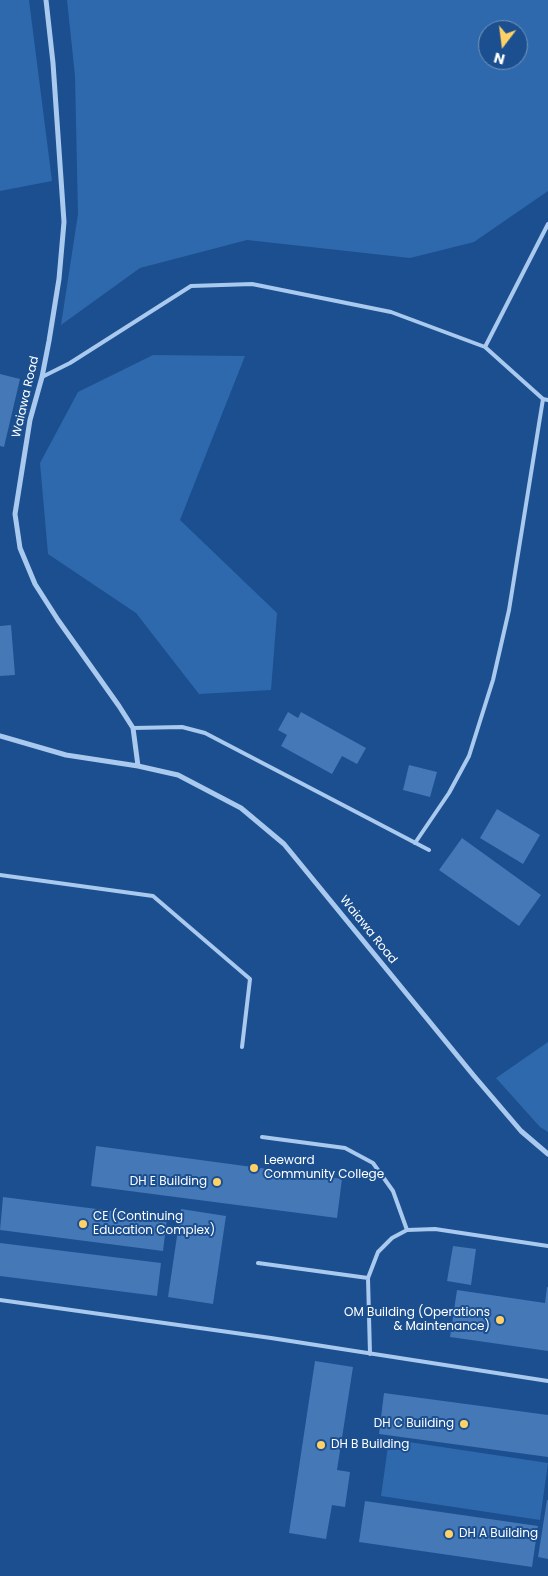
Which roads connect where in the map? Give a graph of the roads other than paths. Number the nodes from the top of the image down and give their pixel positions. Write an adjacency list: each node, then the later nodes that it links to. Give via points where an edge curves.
1 (46, 0): 4 (street, Waiawa Road, via 54,63 64,222 59,279)
2 (548, 224): 3 (lane)
3 (485, 347): 4 (lane, via 392,312 252,284 191,286 70,364); 5 (lane)
4 (42, 377): 7 (street, Waiawa Road, via 30,420 15,514 20,548 36,584 58,620)
5 (543, 398): 6 (lane); 10 (lane, via 509,610 493,680 469,756 449,793)
6 (548, 400)
7 (133, 728): 9 (street, Waiawa Road); 10 (lane, via 182,727 205,733)
8 (0, 736): 9 (street, Waiawa Road, via 66,755)
9 (138, 766): 15 (street, Waiawa Road, via 178,775 241,808 284,844 474,1076 521,1131)
10 (415, 843): 11 (lane)
11 (429, 850)
12 (0, 875): 13 (lane, via 153,896 250,979)
13 (242, 1047)
14 (262, 1137): 16 (lane, via 345,1148 373,1163 393,1191)
15 (548, 1154)
16 (406, 1230): 17 (lane, via 435,1229); 19 (lane, via 378,1252)
17 (548, 1246)
18 (258, 1263): 19 (lane)
19 (368, 1278): 21 (lane)
20 (0, 1300): 21 (lane)
21 (370, 1354): 22 (lane)
22 (548, 1381)

